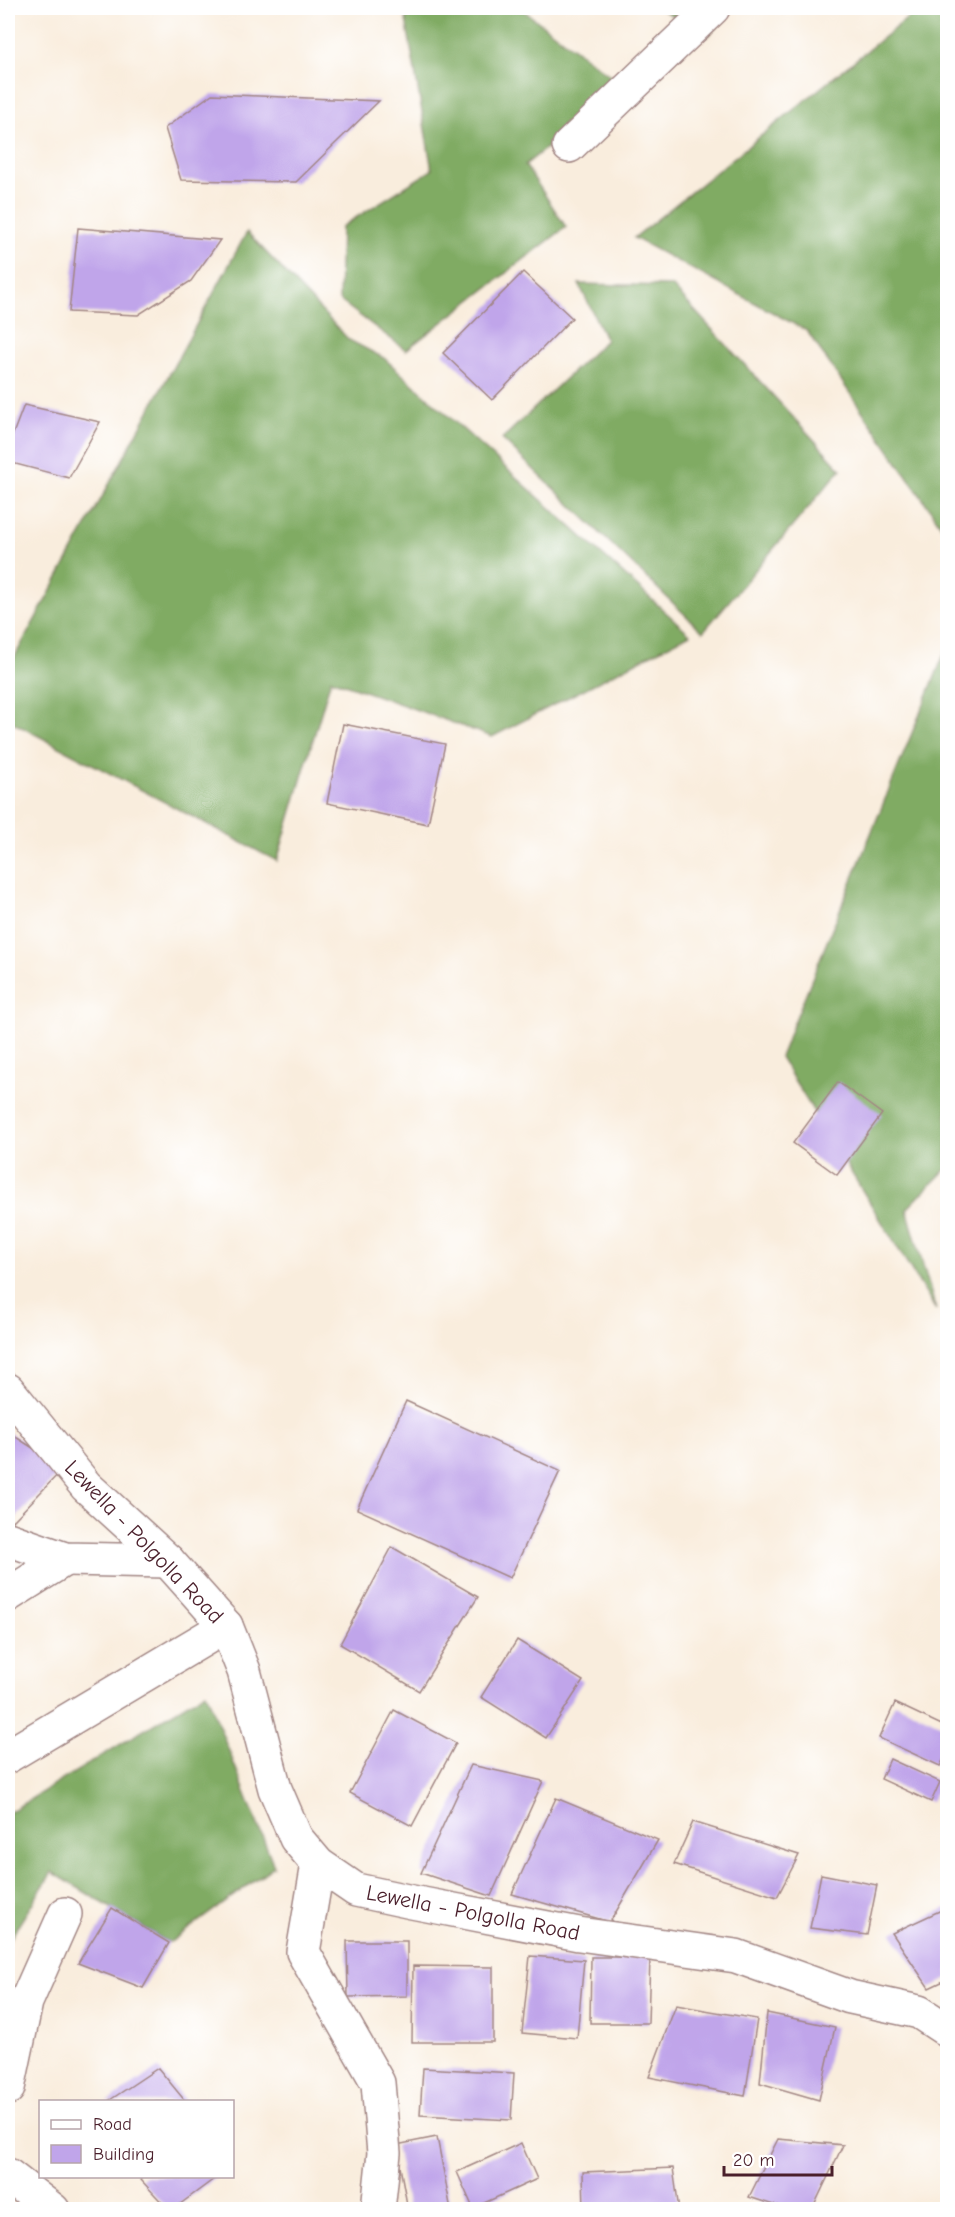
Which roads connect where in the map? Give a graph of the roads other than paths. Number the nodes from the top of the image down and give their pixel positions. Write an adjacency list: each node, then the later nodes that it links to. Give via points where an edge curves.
1 (713, 8): 2 (street)
2 (569, 146)
3 (8, 1390): 6 (street, Lewella - Polgolla Road, via 86,1486)
4 (8, 1539): 5 (street)
5 (65, 1559): 6 (street); 7 (street)
6 (168, 1561): 8 (street, Lewella - Polgolla Road)
7 (8, 1595)
8 (226, 1626): 9 (street); 10 (street, Lewella - Polgolla Road, via 244,1671 275,1789 296,1838)
9 (8, 1755)
10 (318, 1864): 12 (street, Lewella - Polgolla Road, via 356,1890 401,1900 579,1934 736,1956 850,1997 919,2012); 16 (street, via 303,1952 378,2083 384,2153)
11 (65, 1914): 13 (street, via 26,2002)
12 (948, 2031)
13 (8, 2088)
14 (8, 2175): 15 (street)
15 (53, 2210)
16 (378, 2210)

